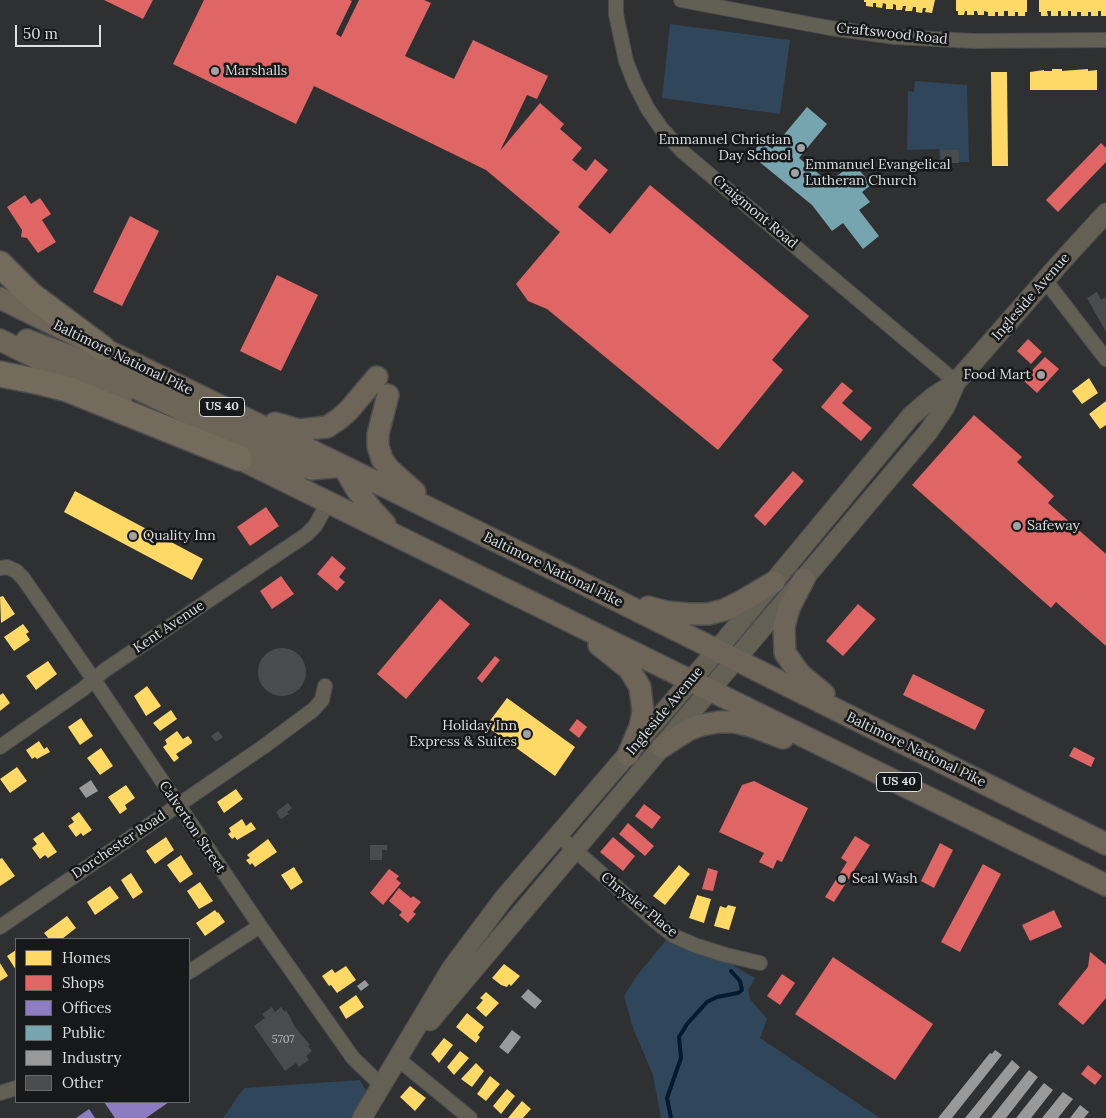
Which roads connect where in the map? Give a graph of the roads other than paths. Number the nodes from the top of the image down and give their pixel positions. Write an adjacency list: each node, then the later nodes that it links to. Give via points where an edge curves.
1 (616, 0): 13 (street, Craigmont Road, via 626,60 635,84 661,128 683,152)
2 (681, 0): 3 (street, Craftswood Road, via 896,37 974,41)
3 (1106, 40)
4 (1106, 213): 6 (main road, Ingleside Avenue)
5 (0, 264): 10 (highway, via 31,295)
6 (1045, 280): 11 (street); 13 (main road, Ingleside Avenue)
7 (0, 298): 10 (main road, Baltimore National Pike / US 40)
8 (0, 331): 16 (main road, via 70,356 297,466 311,469)
9 (0, 340): 15 (main road, US 40)
10 (102, 348): 14 (main road, Baltimore National Pike / US 40)
11 (1106, 359)
12 (0, 374): 15 (highway, via 67,389)
13 (956, 382): 21 (main road, Ingleside Avenue, via 945,407 928,432); 22 (main road, Ingleside Avenue, via 911,416)
14 (224, 408): 16 (main road, Baltimore National Pike / US 40); 18 (main road, via 299,430 327,427 382,386 378,434 382,459 399,480)
15 (239, 458): 17 (main road, US 40)
16 (343, 466): 18 (main road, Baltimore National Pike / US 40); 19 (main road, via 372,512)
17 (329, 501): 19 (main road, US 40); 27 (street, Kent Avenue, via 306,536)
18 (444, 516): 23 (main road, Baltimore National Pike / US 40)
19 (394, 533): 24 (main road, US 40)
20 (4, 567): 27 (street, Calverton Street, via 16,571 23,578)
21 (804, 579): 26 (main road, Ingleside Avenue); 30 (main road, via 789,608 784,627 785,653 800,674)
22 (774, 582): 23 (main road, via 724,610 708,614 667,612); 25 (main road, Ingleside Avenue)
23 (600, 592): 25 (main road, Baltimore National Pike / US 40)
24 (550, 610): 28 (main road, US 40); 33 (main road, via 619,659 636,677 643,712)
25 (717, 650): 26 (main road, Baltimore National Pike / US 40); 28 (main road, Ingleside Avenue)
26 (736, 660): 28 (main road, Ingleside Avenue); 30 (main road, Baltimore National Pike / US 40)
27 (94, 680): 31 (street, Kent Avenue); 35 (street, Calverton Street)
28 (701, 684): 32 (main road, Ingleside Avenue); 33 (main road, Ingleside Avenue); 34 (main road, US 40)
29 (325, 686): 35 (street, Dorchester Road, via 322,700 313,710)
30 (856, 720): 37 (main road, Baltimore National Pike / US 40)
31 (0, 746)
32 (662, 747): 34 (main road, via 690,729 734,722); 38 (main road, Ingleside Avenue)
33 (628, 755): 36 (main road, Ingleside Avenue)
34 (874, 770): 39 (main road, US 40)
35 (177, 805): 40 (street, Dorchester Road); 41 (street, Calverton Street)
36 (558, 836): 38 (street, Chrysler Place); 44 (main road, Ingleside Avenue, via 478,930)
37 (1106, 844)
38 (575, 850): 42 (street, Chrysler Place, via 674,936 696,946); 44 (main road, Ingleside Avenue)
39 (1106, 885)
40 (0, 926)
41 (260, 926): 43 (street); 45 (street, Calverton Street, via 353,1058)
42 (760, 963)
43 (190, 971)
44 (398, 1059): 45 (main road, Ingleside Avenue); 49 (street)
45 (380, 1085): 48 (main road, Ingleside Avenue)
46 (15, 1088): 47 (street)
47 (0, 1093)
48 (362, 1118)
49 (470, 1118)

